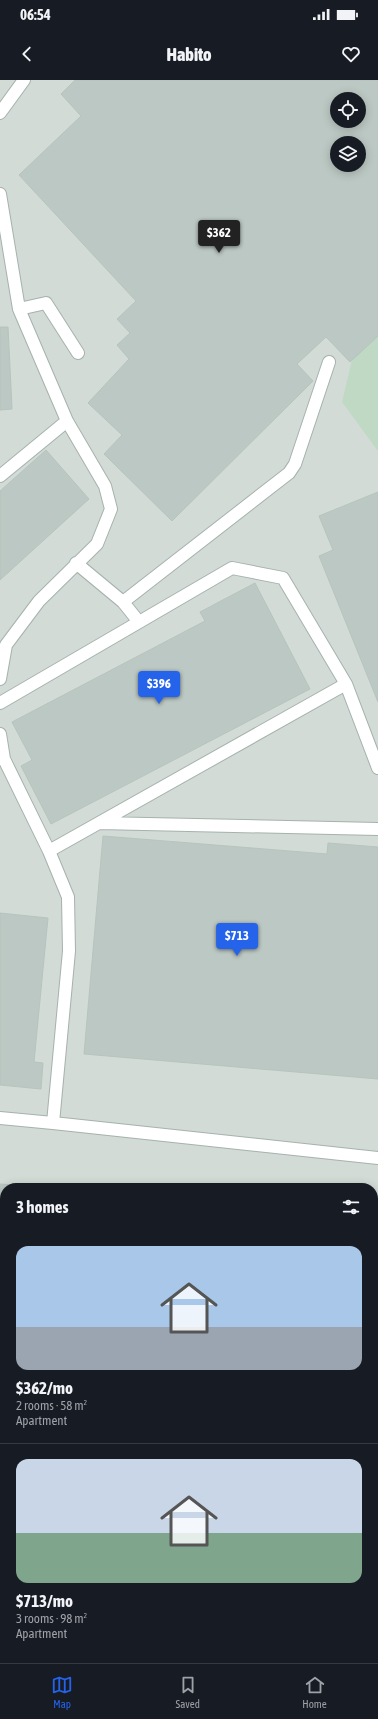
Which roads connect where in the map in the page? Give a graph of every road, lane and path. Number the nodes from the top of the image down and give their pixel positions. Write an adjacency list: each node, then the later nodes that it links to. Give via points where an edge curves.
1 (24, 80): 2 (lane)
2 (0, 113)
3 (0, 194): 4 (lane)
4 (19, 309): 5 (lane, via 46,303); 7 (lane)
5 (78, 353)
6 (329, 362): 10 (lane, via 295,464 289,473)
7 (68, 421): 8 (lane); 9 (lane, via 105,486 111,509 97,544)
8 (0, 476)
9 (76, 563): 10 (lane); 12 (lane, via 39,601 6,646)
10 (123, 602): 11 (lane)
11 (139, 622): 13 (lane, via 232,568 283,578); 14 (lane)
12 (0, 679)
13 (346, 684): 16 (lane); 17 (lane)
14 (0, 703)
15 (0, 734): 19 (lane, via 4,759)
16 (378, 768)
17 (98, 823): 18 (lane); 19 (lane)
18 (378, 829)
19 (50, 850): 21 (lane, via 68,897 69,951)
20 (0, 1118): 21 (lane)
21 (53, 1123): 22 (lane)
22 (378, 1158)

